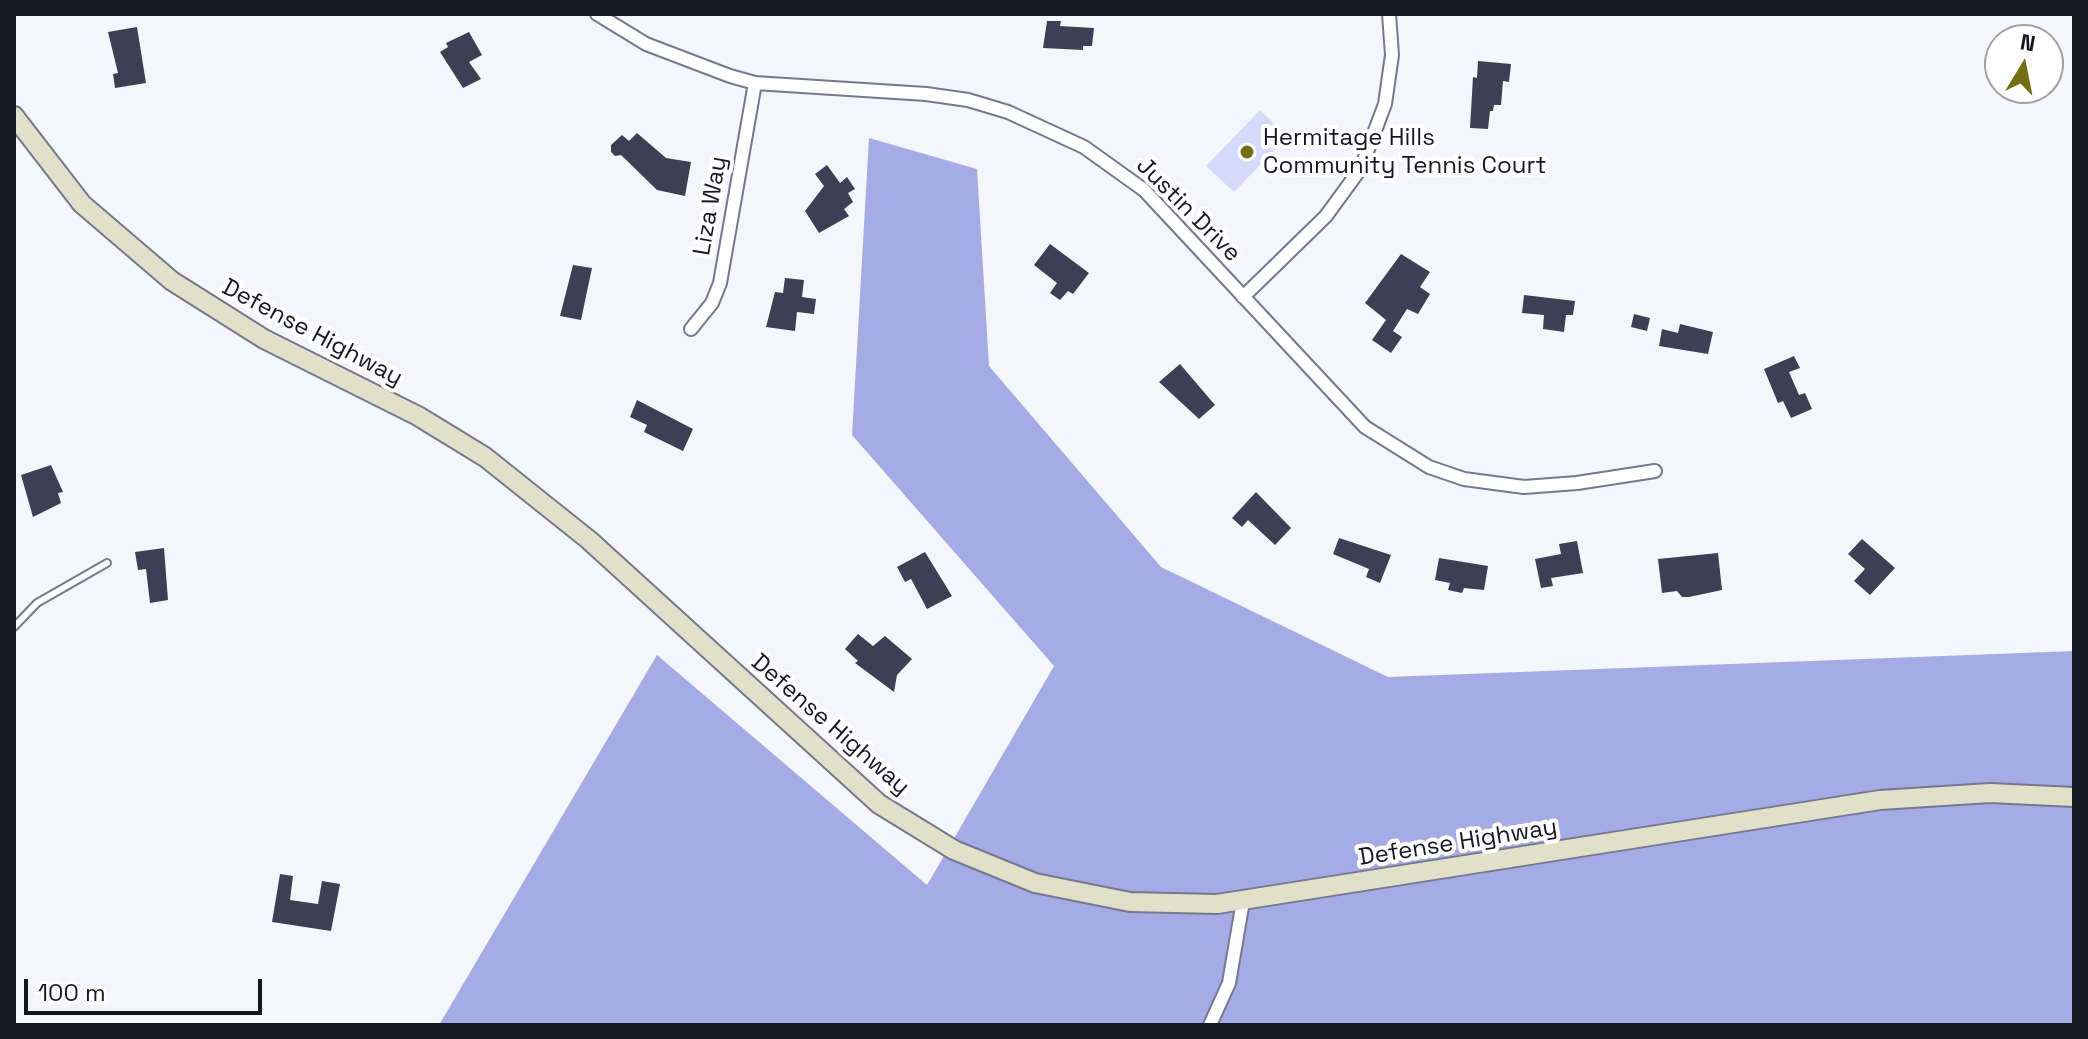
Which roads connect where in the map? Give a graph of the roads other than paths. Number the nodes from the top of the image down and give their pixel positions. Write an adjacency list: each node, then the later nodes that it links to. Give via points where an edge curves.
1 (597, 14): 3 (street, Justin Drive, via 687,63)
2 (1389, 14): 5 (street, via 1392,55 1385,104 1361,168 1326,216)
3 (755, 83): 5 (street, Justin Drive, via 954,98 1050,129 1144,190); 6 (street, Liza Way, via 720,283)
4 (14, 116): 11 (main road, Defense Highway, via 82,204 140,257 226,317 418,416 485,457 589,540 839,771 920,832 993,868 1067,891 1159,904)
5 (1243, 297): 7 (street, Justin Drive, via 1365,427 1429,467 1479,482 1524,487)
6 (691, 329)
7 (1655, 471)
8 (107, 563): 9 (lane, via 37,603)
9 (14, 627)
10 (2074, 797): 11 (main road, Defense Highway, via 1990,793 1880,800)
11 (1243, 901): 12 (street, via 1229,983)
12 (1210, 1025)

